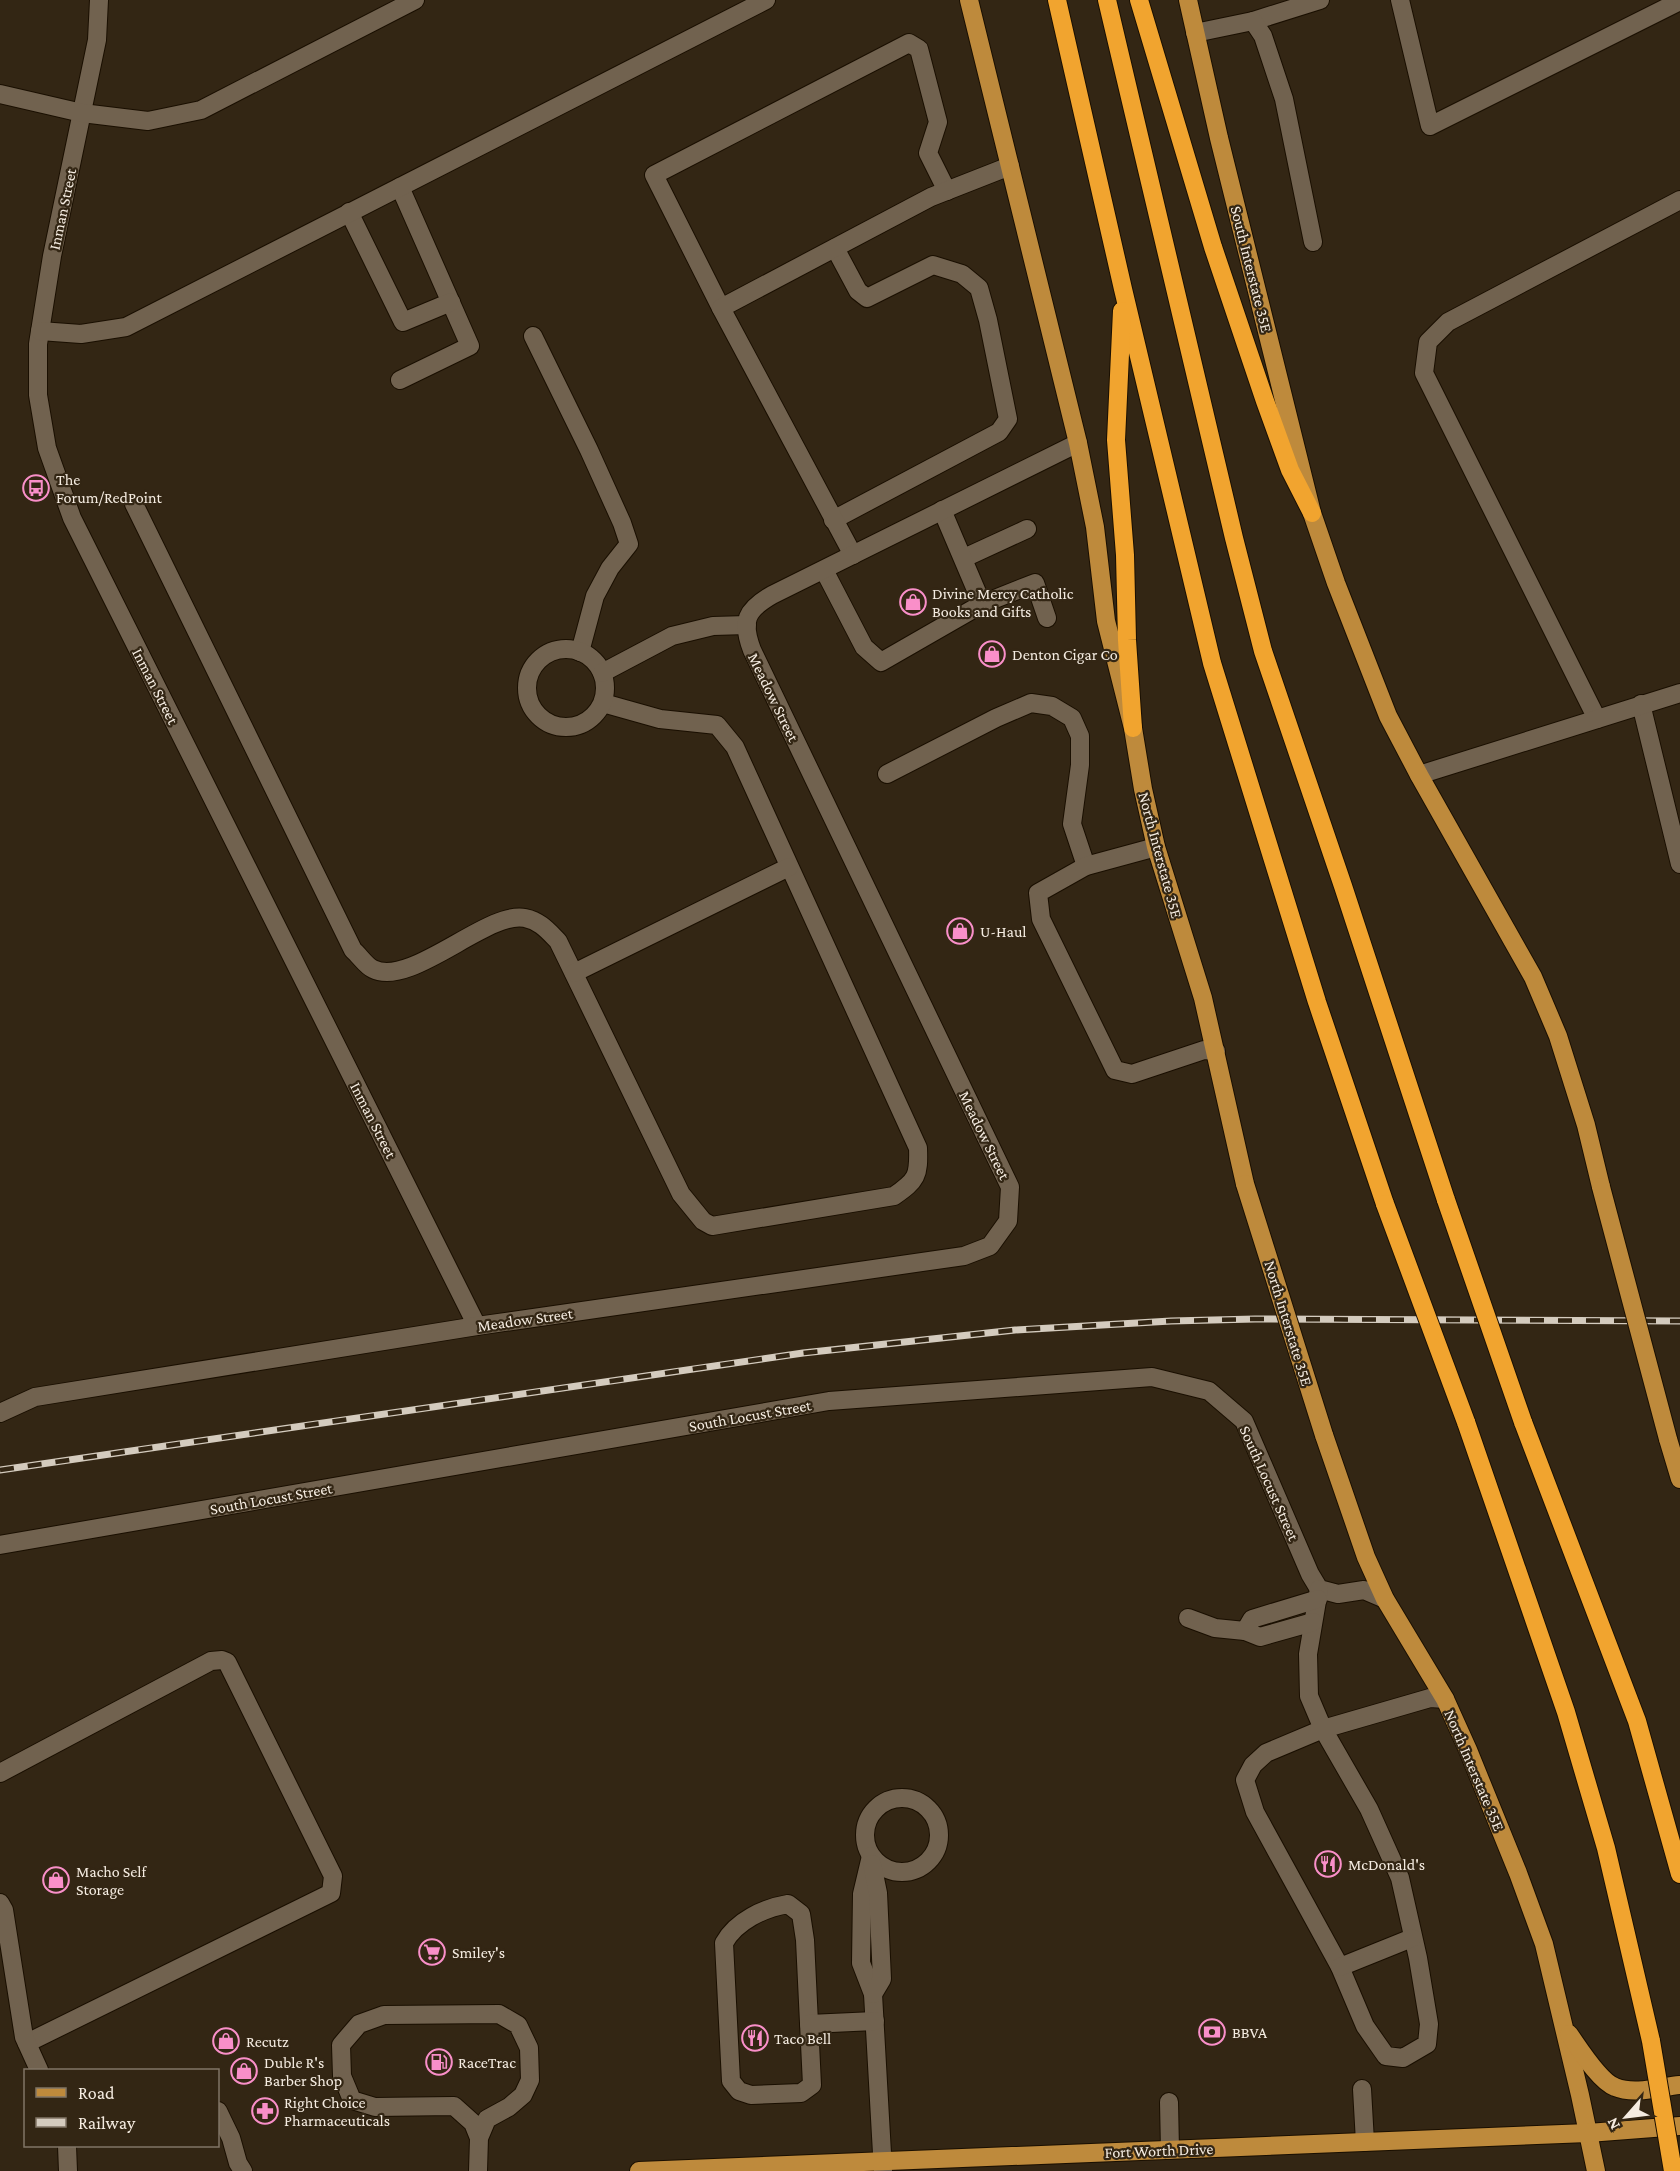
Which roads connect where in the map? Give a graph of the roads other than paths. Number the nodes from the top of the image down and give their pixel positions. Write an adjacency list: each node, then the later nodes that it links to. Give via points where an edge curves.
1 (99, 0): 15 (street, Inman Street, via 97,40)
2 (415, 0): 15 (street, via 201,110 148,121)
3 (766, 0): 17 (street)
4 (969, 0): 16 (main road)
5 (1057, 0): 23 (highway)
6 (1107, 0): 69 (highway, bridge, via 1263,651 1523,1422 1637,1721)
7 (1139, 0): 32 (highway, via 1254,368 1290,470)
8 (1188, 0): 13 (main road, South Interstate 35E)
9 (1320, 0): 12 (street)
10 (1400, 0): 11 (street, via 1430,126)
11 (1680, 1)
12 (1253, 21): 13 (street); 21 (street, via 1263,36 1284,99)
13 (1195, 33): 32 (main road, South Interstate 35E)
14 (0, 94): 15 (street)
15 (82, 113): 26 (street, Inman Street)
16 (1010, 166): 18 (street); 29 (main road)
17 (400, 187): 20 (street); 24 (street)
18 (947, 191): 22 (street); 25 (street, via 928,153 938,123 919,50 909,43 654,175)
19 (1680, 200): 46 (street, via 1448,322 1428,342 1424,373)
20 (350, 212): 24 (street, via 404,322); 26 (street, via 126,327 81,334)
21 (1313, 242)
22 (835, 248): 25 (street); 33 (street, via 858,291 867,298 933,265 962,274 979,288 1008,419 999,432)
23 (1123, 289): 47 (highway, via 1116,440); 94 (highway, bridge, via 1212,663 1317,1002 1566,1712 1606,1848 1651,2041)
24 (450, 302): 28 (street, via 470,346)
25 (721, 308): 33 (street)
26 (40, 331): 56 (street, Inman Street, via 38,395 47,448 72,518)
27 (533, 336): 41 (street, via 618,513 629,544 610,568 596,596)
28 (400, 380)
29 (1078, 443): 31 (street); 47 (main road, North Interstate 35E, via 1095,527 1106,621)
30 (134, 504): 54 (street, via 353,950 373,969 390,972 410,968 501,921 522,917 541,923 558,941)
31 (942, 510): 35 (street); 36 (street)
32 (1312, 513): 49 (main road, South Interstate 35E, via 1388,716)
33 (833, 520): 35 (street)
34 (1027, 529): 36 (street)
35 (852, 555): 37 (street)
36 (964, 558): 38 (street)
37 (824, 570): 38 (street, via 864,647 881,662); 40 (street, via 756,604 748,615)
38 (982, 604): 39 (street, via 1035,583)
39 (1047, 618)
40 (747, 625): 42 (street, via 713,626 672,636); 56 (street, Meadow Street, via 752,650 1010,1187 1008,1221 990,1246 964,1256)
41 (580, 652): 42 (street, via 593,660); 44 (street, via 550,652 537,661 526,689 530,704 539,717 567,728 582,725)
42 (602, 673): 44 (street)
43 (1680, 693): 45 (street)
44 (603, 703): 53 (street, via 660,719 717,725 735,747)
45 (1641, 704): 46 (street); 51 (street)
46 (1597, 719): 49 (street)
47 (1133, 728): 50 (main road, North Interstate 35E)
48 (887, 774): 52 (street, via 1031,703 1052,706 1071,718 1080,736 1072,824)
49 (1419, 775): 58 (main road, bridge, via 1533,977 1558,1036 1586,1125)
50 (1156, 847): 52 (street); 55 (main road, North Interstate 35E)
51 (1680, 864)
52 (1086, 866): 55 (street, via 1038,893 1041,919 1115,1070 1131,1074 1204,1050)
53 (789, 867): 54 (street); 54 (street, via 918,1148 918,1169 910,1185 894,1196 712,1226 703,1221 681,1194)
54 (574, 974)
55 (1216, 1051): 61 (main road, North Interstate 35E, bridge, via 1245,1184 1324,1435 1366,1557)
56 (477, 1326): 57 (street, Meadow Street, via 35,1397)
57 (0, 1413)
58 (1680, 1479)
59 (0, 1545): 60 (street, South Locust Street, via 829,1401 1152,1377 1209,1391 1244,1421)
60 (1318, 1594): 61 (street, via 1364,1590); 63 (street); 64 (street, via 1252,1619)
61 (1385, 1599): 65 (main road, North Interstate 35E)
62 (1188, 1618): 64 (street, via 1215,1628)
63 (1313, 1622): 64 (street, via 1260,1637); 66 (street, via 1308,1654 1309,1696)
64 (1245, 1631)
65 (1445, 1699): 66 (street, via 1430,1698); 74 (main road, North Interstate 35E, via 1544,1944)
66 (1323, 1729): 71 (street, via 1369,1809 1400,1878); 72 (street, via 1266,1753 1252,1765 1245,1780 1256,1812)
67 (0, 1773): 76 (street, via 211,1661 222,1660 227,1662 333,1876 331,1893)
68 (871, 1856): 68 (street, via 866,1831 868,1821 881,1805 902,1798 914,1800 932,1815 939,1837 931,1859 922,1867 912,1871 889,1870); 73 (street, via 862,1894 861,1963 873,1994)
69 (1680, 1874)
70 (0, 1903): 76 (street)
71 (1412, 1938): 72 (street); 72 (street, via 1429,2024 1427,2044 1403,2058 1386,2056 1365,2025)
72 (1340, 1967)
73 (874, 2021): 75 (street); 88 (street)
74 (1562, 2023): 78 (main road, via 1589,2064 1613,2087 1632,2091); 83 (main road, North Interstate 35E)
75 (809, 2024): 75 (street, via 801,1914 788,1904 775,1906 730,1931 724,1943 731,2081 739,2091 751,2095 801,2093 812,2085)
76 (27, 2043): 77 (street)
77 (39, 2069)
78 (1680, 2085)
79 (1362, 2089): 85 (street)
80 (1169, 2102): 87 (street)
81 (219, 2113): 90 (street)
82 (1680, 2126): 83 (main road, Fort Worth Drive)
83 (1588, 2133): 85 (main road, Fort Worth Drive); 93 (main road, North Interstate 35E)
84 (479, 2138): 84 (street, via 487,2118 523,2095 530,2080 529,2048 518,2025 498,2014 384,2015 359,2025 341,2045 342,2076 352,2100 375,2107 454,2106 473,2123); 91 (street)
85 (1365, 2142): 87 (main road, Fort Worth Drive)
86 (67, 2147): 89 (street)
87 (1170, 2150): 88 (main road, Fort Worth Drive)
88 (882, 2166): 92 (main road, Fort Worth Drive)
89 (68, 2171)
90 (243, 2171)
91 (478, 2171)
92 (639, 2171)
93 (1596, 2171)
94 (1673, 2171)

